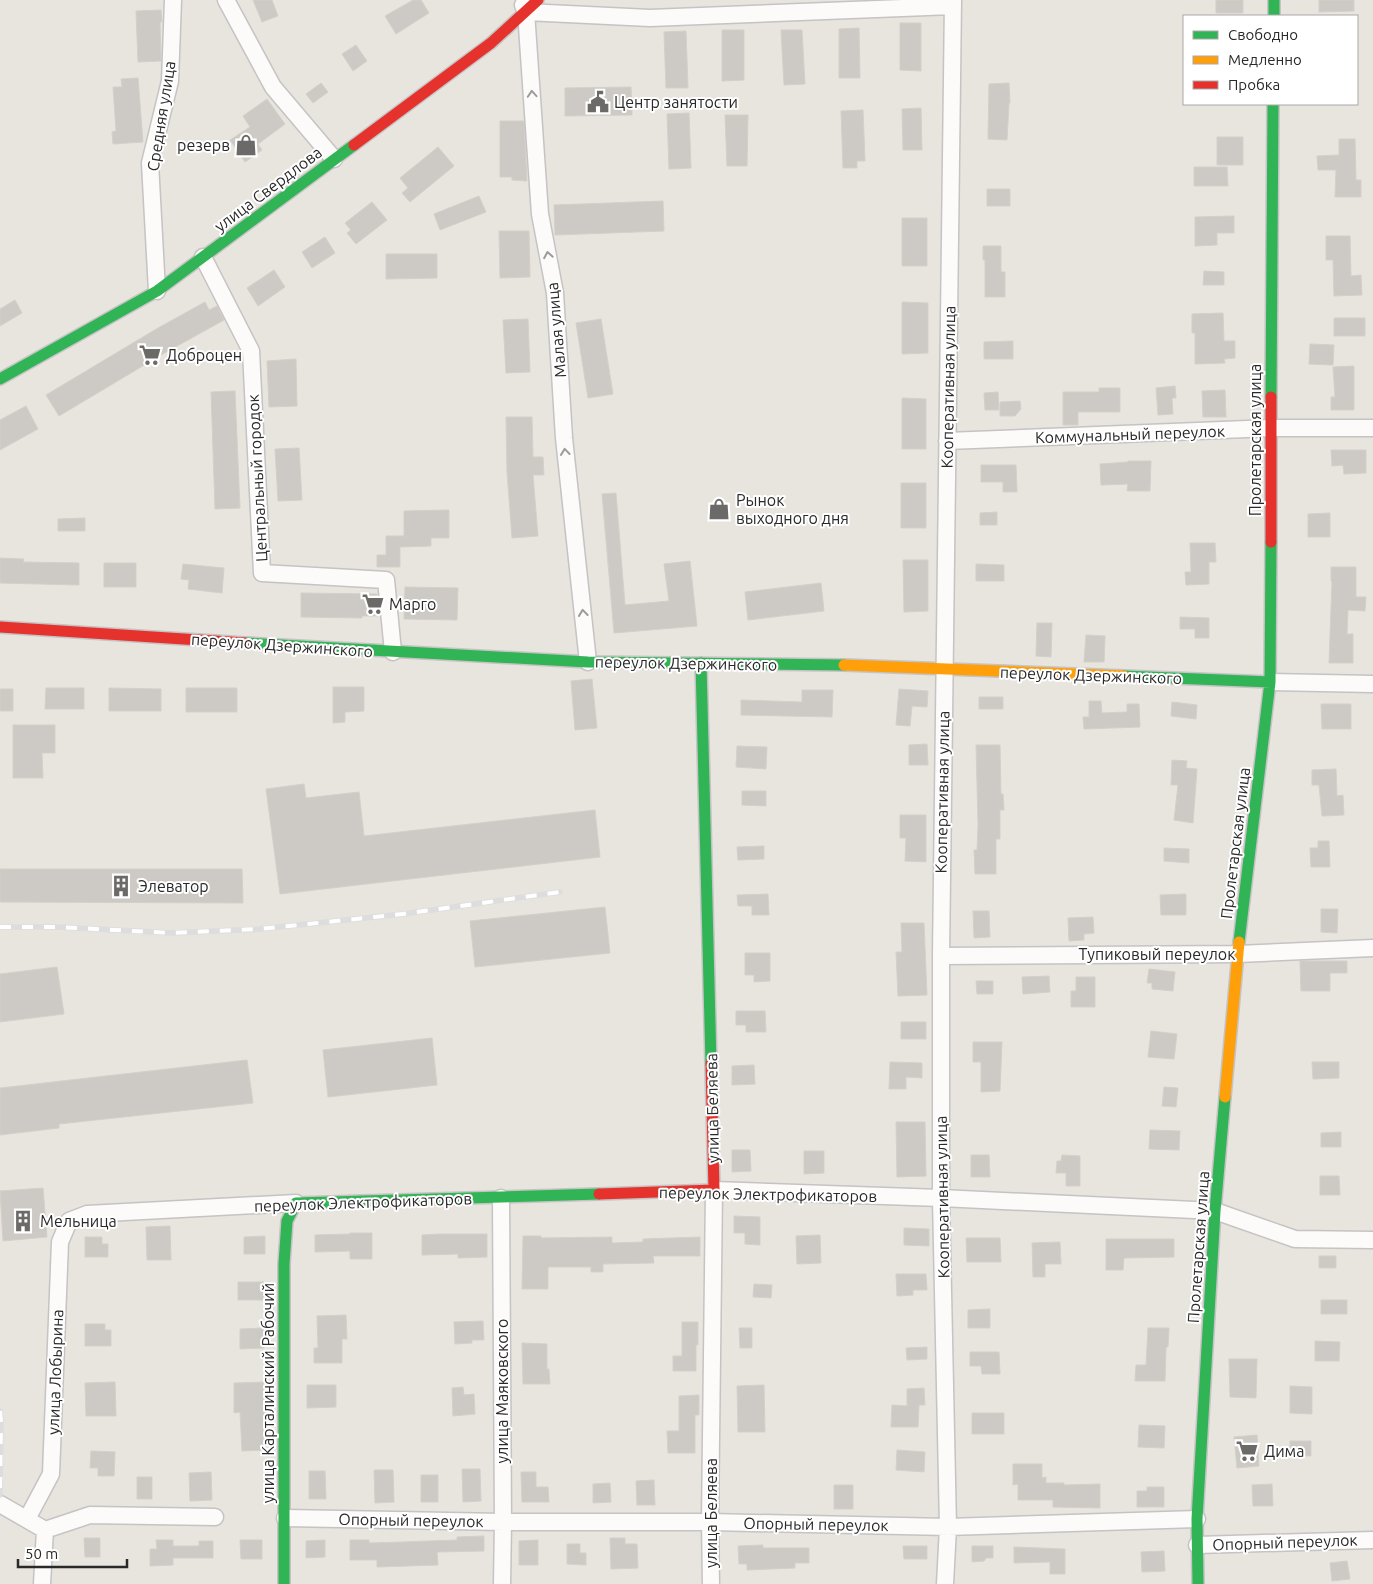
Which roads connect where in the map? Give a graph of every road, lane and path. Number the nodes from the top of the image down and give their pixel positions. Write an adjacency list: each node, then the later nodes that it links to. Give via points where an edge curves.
1 (173, 0): 11 (street, Средняя улица, via 170,81 150,163)
2 (226, 0): 9 (street, via 273,87)
3 (538, 0): 6 (street, улица Свердлова)
4 (1274, 0): 7 (street)
5 (953, 3): 6 (street, via 650,18); 15 (street, Кооперативная улица)
6 (523, 6): 9 (street, улица Свердлова, via 491,43); 18 (street, Малая улица, one-way to 6, via 564,438 555,293 540,214)
7 (1274, 15)
8 (1273, 105): 13 (street, Пролетарская улица)
9 (334, 159): 10 (street, улица Свердлова)
10 (203, 257): 11 (street, улица Свердлова); 17 (street, Центральный городок, via 251,351 262,573 386,580)
11 (157, 292): 12 (street, улица Свердлова)
12 (0, 378)
13 (1272, 428): 14 (street, Коммунальный переулок); 15 (street, Коммунальный переулок); 21 (street, Пролетарская улица)
14 (1373, 428)
15 (947, 441): 20 (street, Кооперативная улица)
16 (0, 627): 17 (street, переулок Дзержинского)
17 (393, 652): 18 (street, переулок Дзержинского)
18 (588, 662): 19 (street, переулок Дзержинского)
19 (702, 663): 20 (street, переулок Дзержинского); 26 (street, улица Беляева)
20 (943, 669): 21 (street, переулок Дзержинского); 25 (street, Кооперативная улица)
21 (1270, 682): 22 (street, переулок Дзержинского); 24 (street, Пролетарская улица)
22 (1373, 684)
23 (1373, 948): 24 (street, Тупиковый переулок)
24 (1238, 954): 25 (street, Тупиковый переулок); 30 (street, Пролетарская улица)
25 (941, 956): 28 (street, Кооперативная улица)
26 (714, 1190): 27 (street, переулок Электрофикаторов); 28 (street, переулок Электрофикаторов); 39 (street, улица Беляева)
27 (501, 1198): 29 (street, переулок Электрофикаторов); 38 (street, улица Маяковского)
28 (941, 1198): 30 (street, переулок Электрофикаторов); 40 (street, Кооперативная улица)
29 (296, 1203): 31 (street, переулок Электрофикаторов, via 87,1214); 35 (street, улица Карталинский Рабочий, via 287,1221 284,1264)
30 (1215, 1211): 32 (street, переулок Электрофикаторов, via 1295,1239); 37 (street, Пролетарская улица)
31 (69, 1221): 36 (street, улица Лобырина, via 60,1242 51,1474)
32 (1373, 1240)
33 (0, 1504): 36 (street)
34 (216, 1516): 41 (street, via 90,1515)
35 (286, 1518): 38 (street, Опорный переулок); 45 (street, улица Карталинский Рабочий)
36 (27, 1519): 41 (street)
37 (1197, 1519): 40 (street, Опорный переулок); 43 (street, Пролетарская улица)
38 (503, 1522): 39 (street, Опорный переулок); 46 (street, улица Маяковского)
39 (710, 1522): 40 (street, Опорный переулок); 47 (street, улица Беляева)
40 (948, 1527): 48 (street, Кооперативная улица)
41 (45, 1530): 44 (street)
42 (1373, 1540): 43 (street, Опорный переулок)
43 (1197, 1545): 49 (street, Пролетарская улица)
44 (42, 1584)
45 (284, 1584)
46 (502, 1584)
47 (711, 1584)
48 (945, 1584)
49 (1198, 1584)

